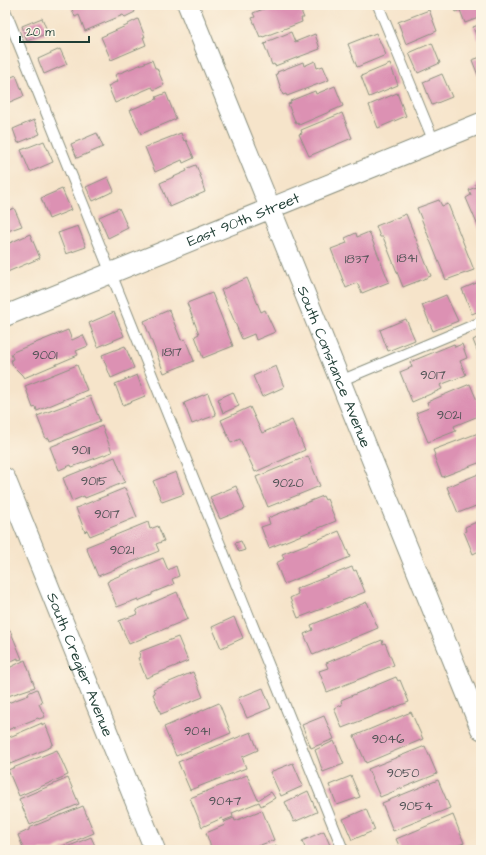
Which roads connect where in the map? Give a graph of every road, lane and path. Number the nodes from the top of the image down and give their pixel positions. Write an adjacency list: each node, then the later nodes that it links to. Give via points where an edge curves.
1 (188, 5): 6 (street, South Constance Avenue)
2 (378, 5): 5 (lane)
3 (5, 10): 7 (lane)
4 (481, 123): 5 (street, East 90th Street)
5 (434, 142): 6 (street, East 90th Street)
6 (270, 208): 7 (street, East 90th Street); 10 (street, South Constance Avenue)
7 (112, 273): 8 (street, East 90th Street); 14 (lane)
8 (5, 316)
9 (481, 322): 10 (lane)
10 (340, 381): 12 (street, South Constance Avenue)
11 (5, 478): 13 (street, South Cregier Avenue)
12 (481, 729)
13 (155, 850)
14 (343, 850)

